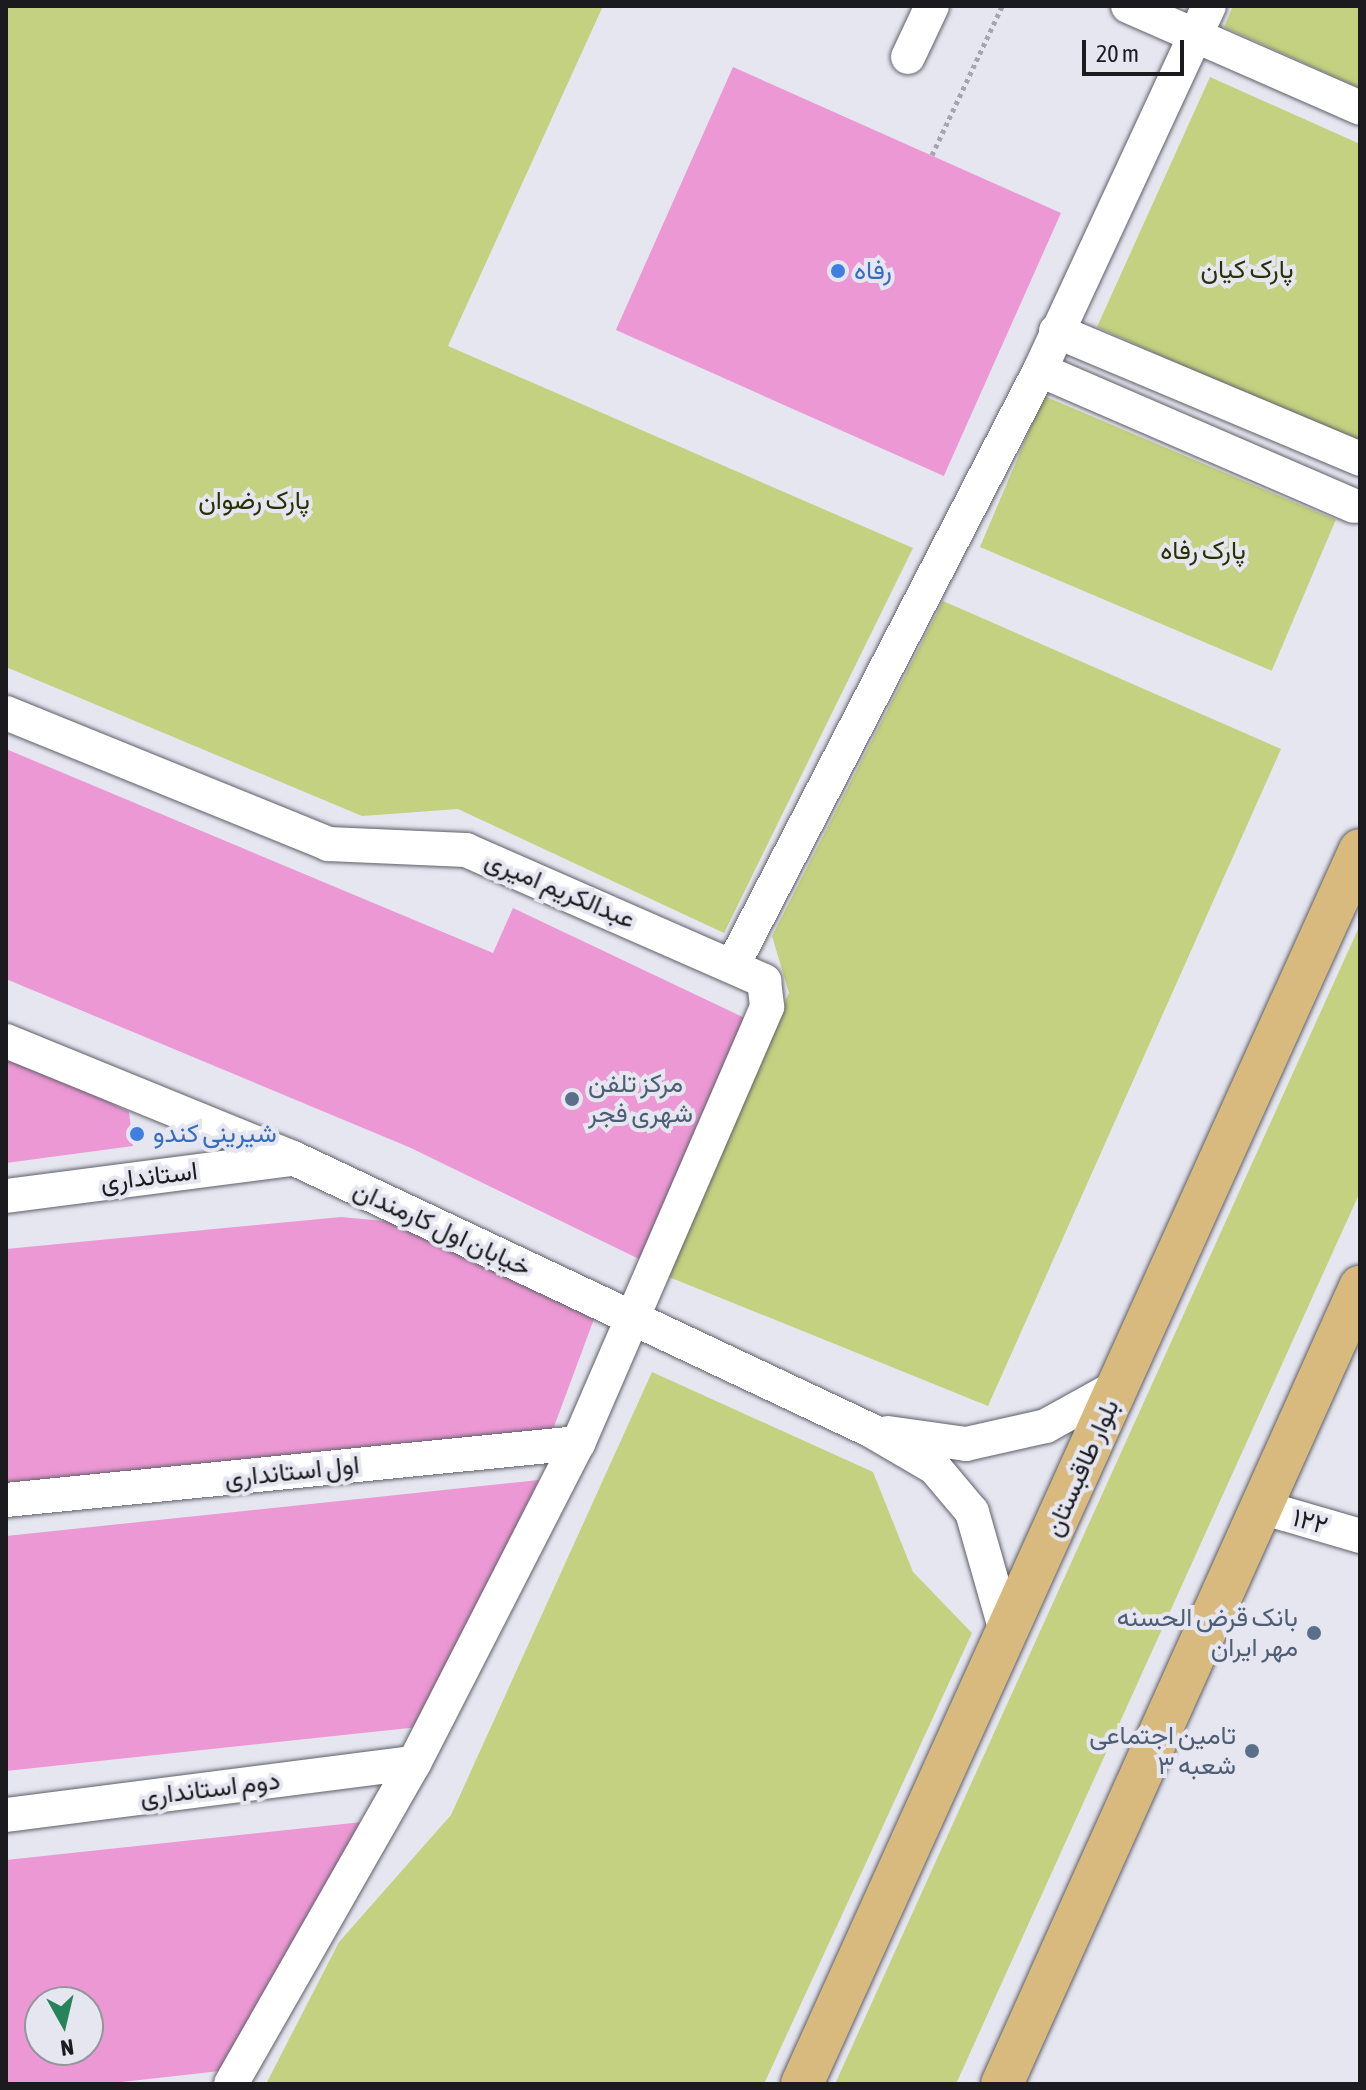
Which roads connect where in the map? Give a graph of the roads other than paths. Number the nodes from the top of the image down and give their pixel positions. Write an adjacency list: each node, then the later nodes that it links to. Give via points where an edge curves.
1 (932, 6): 4 (street)
2 (1128, 6): 3 (street)
3 (1202, 21): 5 (street); 6 (street)
4 (908, 57)
5 (1360, 108)
6 (1056, 331): 7 (street); 8 (street)
7 (1040, 370): 9 (street); 12 (street)
8 (1360, 459)
9 (1354, 506)
10 (6, 713): 12 (street, عبدالکریم امیری, via 328,844 466,850)
11 (1360, 850): 18 (main road, بلوار طاقبستان)
12 (733, 965): 17 (street, عبدالکریم امیری, via 764,981 767,1007)
13 (6, 1041): 14 (street, خیابان اول کارمندان)
14 (293, 1158): 15 (street, استانداری); 17 (street, خیابان اول کارمندان)
15 (6, 1196)
16 (1360, 1287): 22 (main road)
17 (634, 1319): 19 (street, خیابان اول کارمندان); 20 (street)
18 (1120, 1385): 19 (street, via 1046,1426 966,1444); 24 (main road, بلوار طاقبستان)
19 (872, 1431): 24 (street, via 935,1468 972,1512)
20 (578, 1443): 21 (street, اول استانداری); 25 (street)
21 (6, 1500)
22 (1261, 1507): 23 (street, ۱۲۲); 29 (main road)
23 (1360, 1536)
24 (1007, 1635): 28 (main road, بلوار طاقبستان)
25 (414, 1763): 26 (street, دوم استانداری); 27 (street)
26 (6, 1815)
27 (231, 2084)
28 (802, 2084)
29 (1002, 2084)

